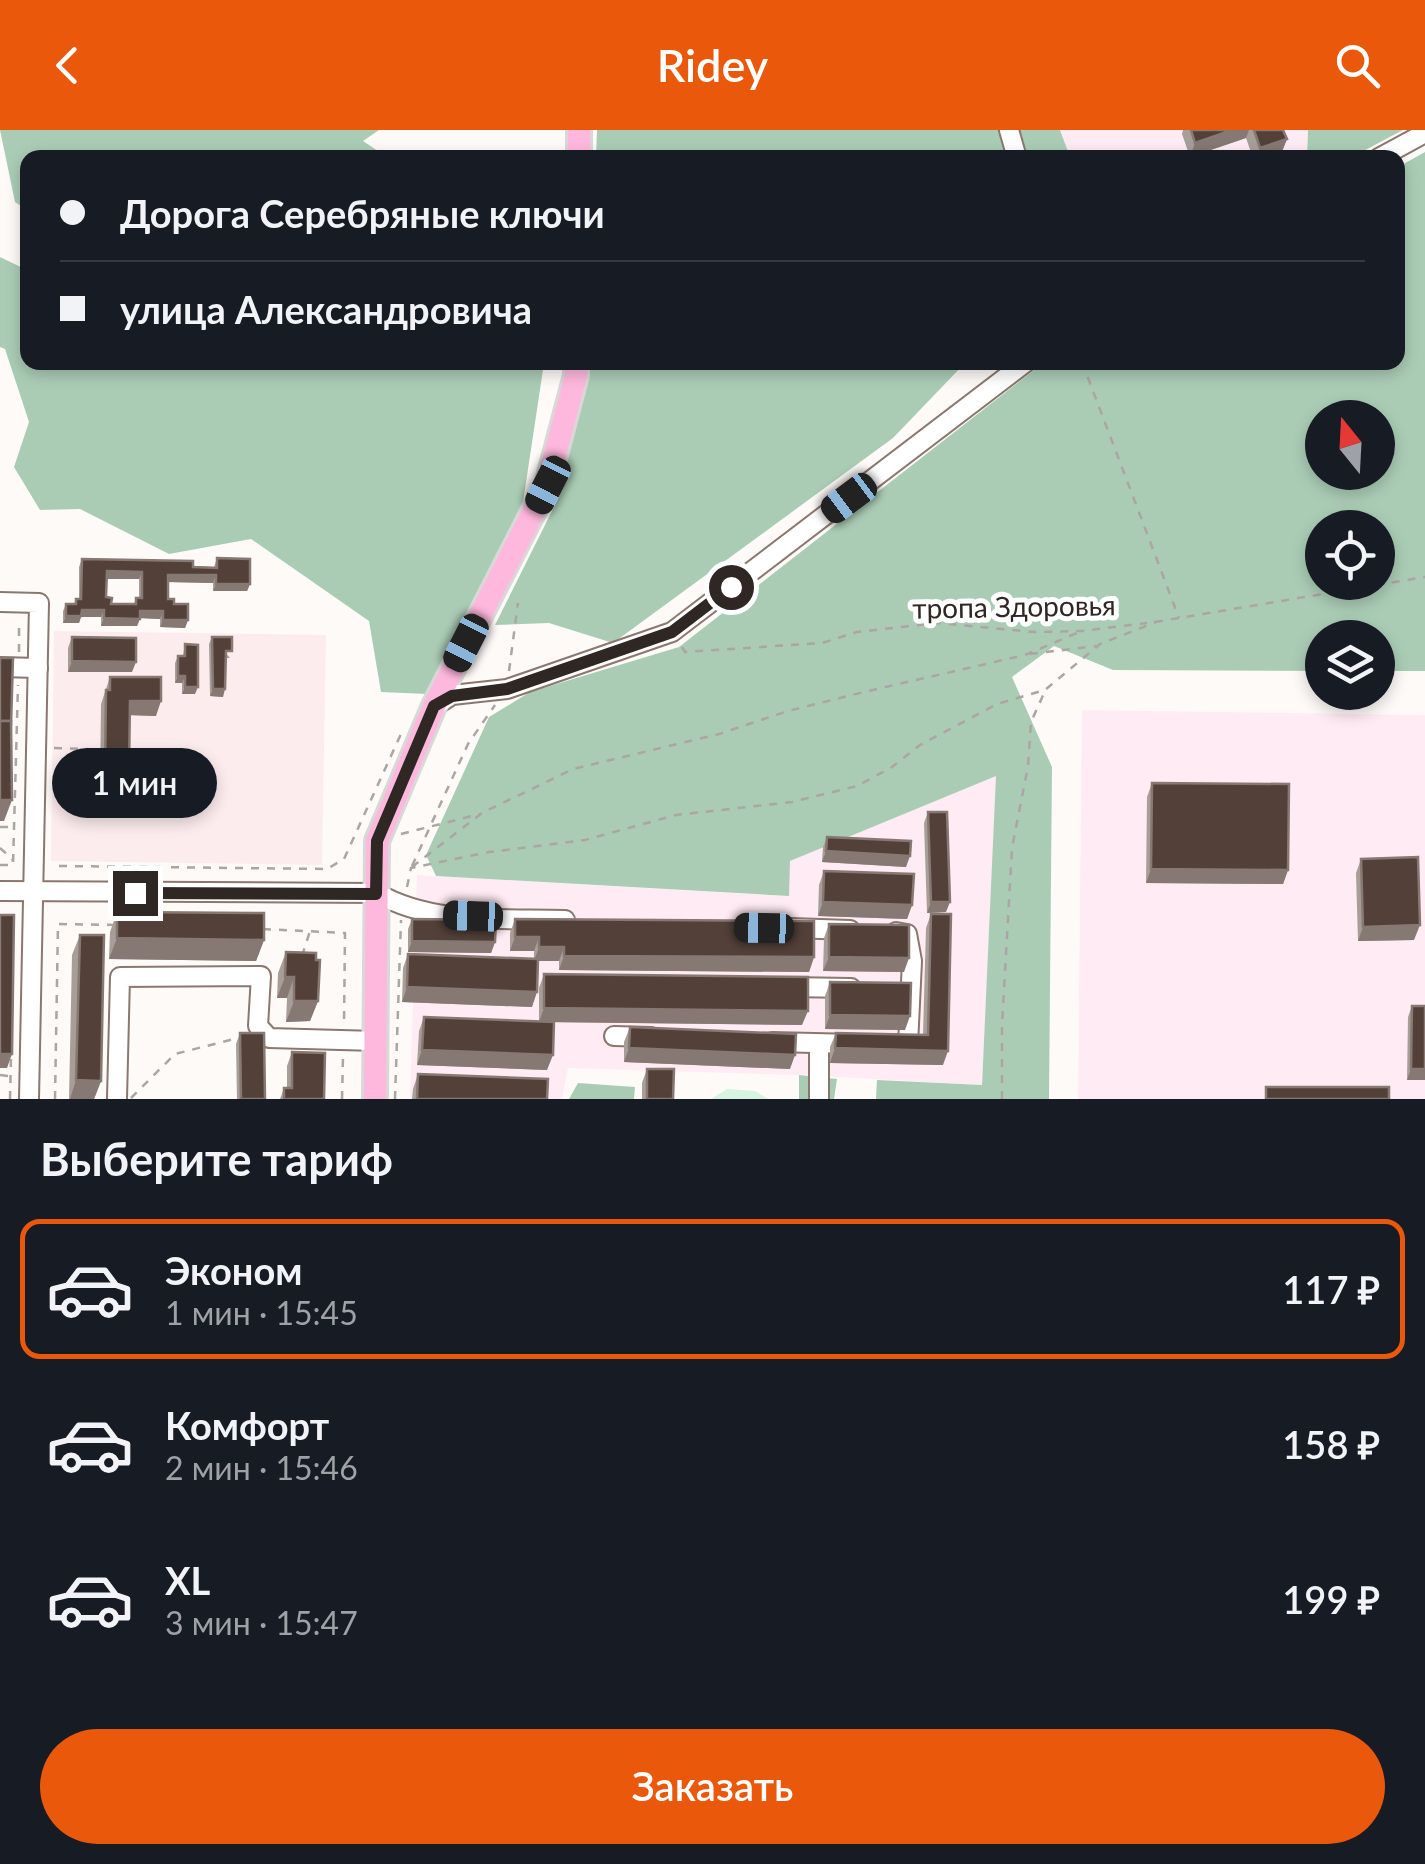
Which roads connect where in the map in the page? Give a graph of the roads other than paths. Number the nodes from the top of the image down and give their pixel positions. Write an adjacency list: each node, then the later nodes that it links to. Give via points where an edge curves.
1 (1425, 133): 2 (street)
2 (1394, 150)
3 (576, 370): 8 (main road, via 548,485)
4 (1016, 370): 8 (street, via 672,632 507,689 452,696)
5 (0, 602): 7 (street, via 39,603)
6 (9, 668): 7 (street)
7 (38, 668): 10 (street)
8 (434, 706): 11 (main road, via 366,839)
9 (0, 892): 10 (street)
10 (34, 892): 11 (street); 23 (street)
11 (376, 894): 12 (street, via 436,915); 18 (main road)
12 (584, 921)
13 (764, 928): 22 (street, via 907,934 912,961 902,989 908,1045)
14 (776, 987): 15 (street)
15 (873, 988)
16 (614, 1036): 17 (street)
17 (670, 1038)
18 (376, 1041): 24 (street, via 269,1038 258,1026 260,976 120,977); 25 (main road)
19 (744, 1041): 21 (street)
20 (868, 1043): 21 (street)
21 (819, 1044): 26 (street)
22 (888, 1044)
23 (30, 1099)
24 (116, 1099)
25 (375, 1099)
26 (819, 1099)

